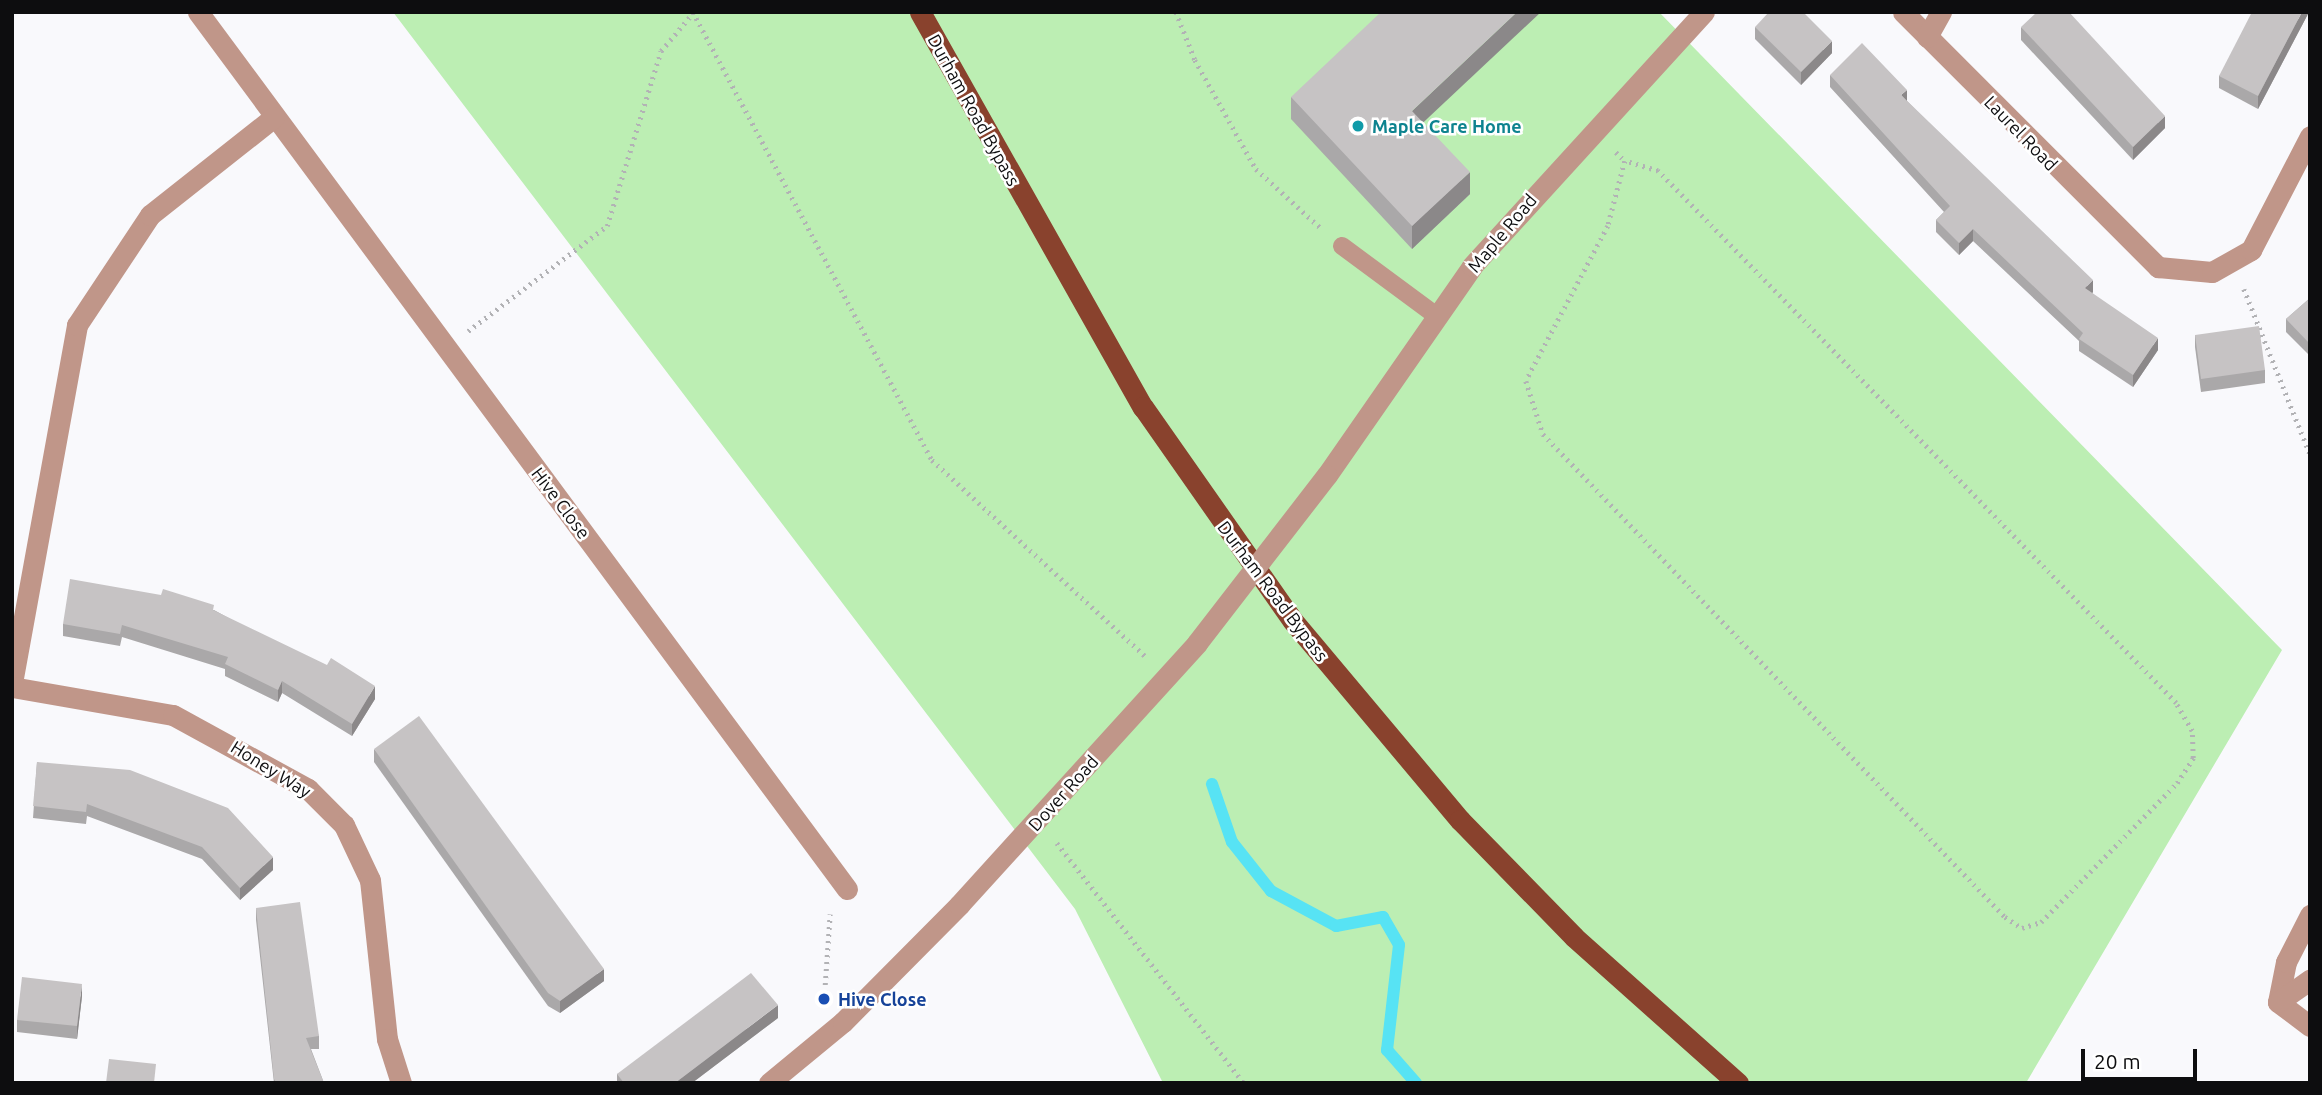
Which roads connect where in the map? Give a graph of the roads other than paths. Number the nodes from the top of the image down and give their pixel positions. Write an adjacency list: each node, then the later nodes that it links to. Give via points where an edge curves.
1 (198, 12): 7 (street, Hive Close)
2 (920, 12): 20 (main road, Durham Road Bypass, via 1143,407 1293,621 1460,820 1574,937)
3 (1704, 12): 10 (street, Maple Road, via 1472,266)
4 (1903, 12): 6 (street, Laurel Road)
5 (1941, 12): 6 (street)
6 (1927, 37): 8 (street, Laurel Road, via 2140,254 2187,273 2234,264 2262,236)
7 (274, 117): 12 (street, via 150,215 77,325); 13 (street, Hive Close)
8 (2310, 136)
9 (1342, 246): 10 (lane)
10 (1437, 317): 11 (street, Maple Road)
11 (1327, 475): 19 (street, Dover Road, bridge, via 1197,643 1040,820 843,1022)
12 (12, 685): 18 (street, Honey Way, via 173,715 309,789 344,825 370,880 387,1039)
13 (847, 889)
14 (2310, 915): 16 (street, via 2286,962)
15 (2310, 980): 16 (street)
16 (2278, 1002): 17 (street)
17 (2310, 1026)
18 (401, 1083)
19 (769, 1083)
20 (1738, 1083)

